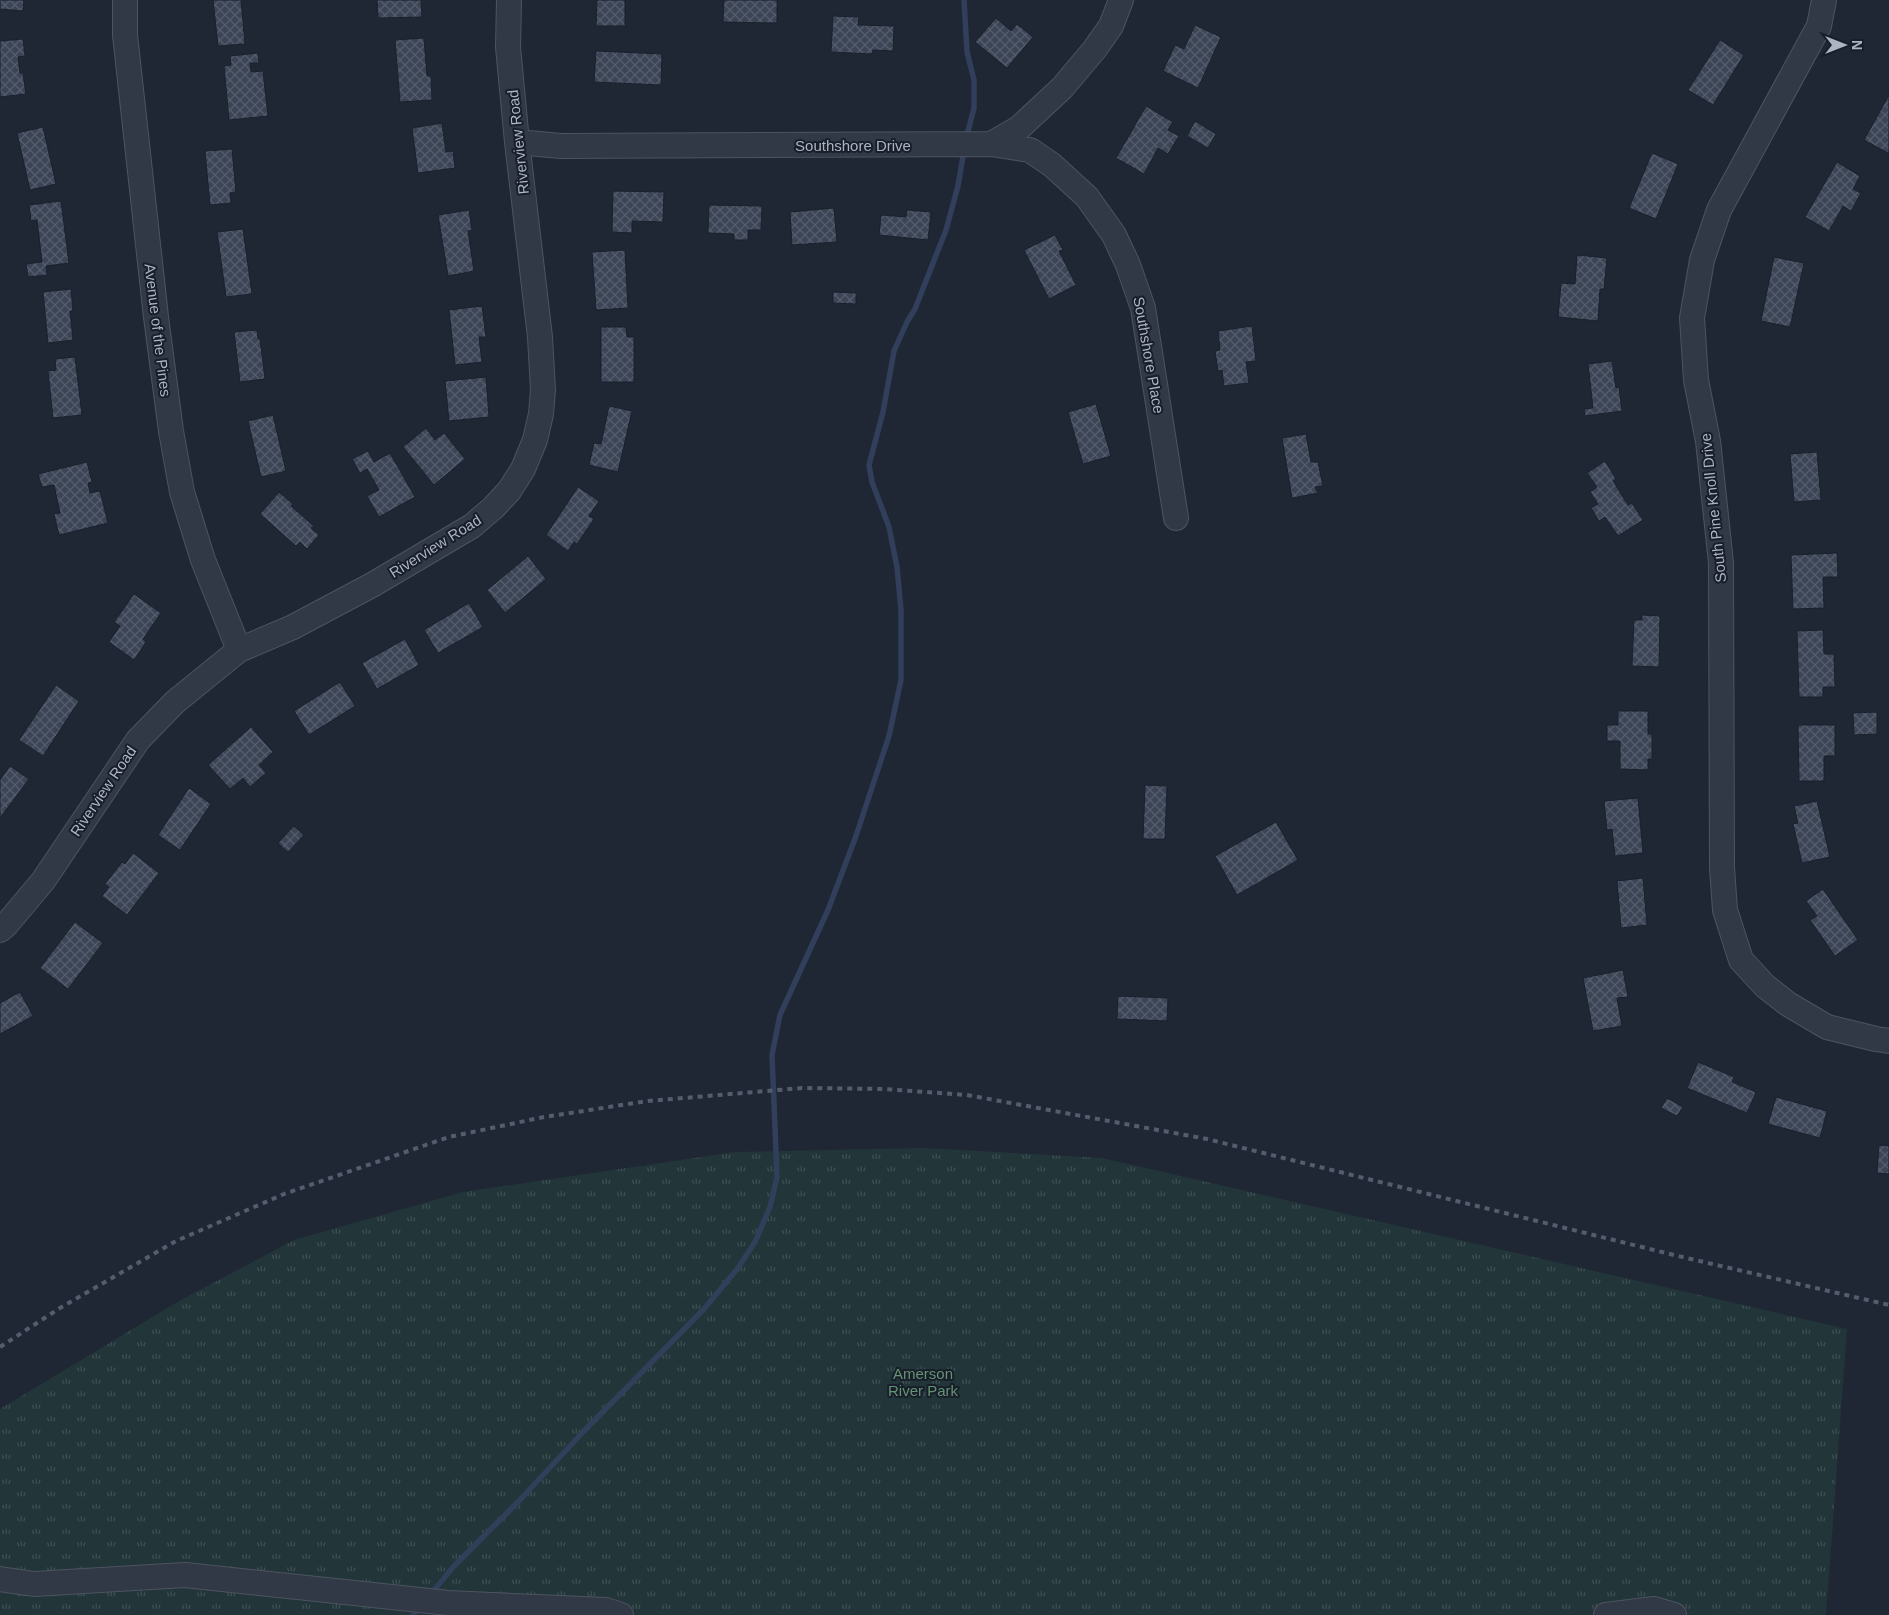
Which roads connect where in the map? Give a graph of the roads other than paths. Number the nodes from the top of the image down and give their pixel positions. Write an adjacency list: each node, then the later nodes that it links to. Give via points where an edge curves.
1 (125, 0): 8 (street, Avenue of the Pines, via 125,34 171,431 182,492 203,560)
2 (509, 0): 5 (street, Riverview Road, via 508,48)
3 (1122, 0): 6 (street, Southshore Drive, via 1111,26 1062,88 1019,128)
4 (1824, 0): 10 (street, South Pine Knoll Drive, via 1819,26 1719,210 1702,260 1692,318 1696,380 1708,441 1722,564 1722,868 1725,910 1741,960 1765,986 1826,1027)
5 (517, 142): 6 (street, Southshore Drive, via 561,146); 8 (street, Riverview Road, via 540,337 543,390 535,440 523,469 509,491 472,526 372,585)
6 (991, 144): 7 (street, Southshore Place, via 1030,150 1052,165 1087,197 1114,235 1143,308)
7 (1176, 518)
8 (239, 650): 9 (street, Riverview Road, via 176,702 138,740 43,881)
9 (0, 930)
10 (1889, 1041)
11 (0, 1579): 12 (street, via 34,1584 185,1575 448,1602 606,1610)
12 (621, 1615)
13 (1606, 1615): 14 (street, via 1654,1609)
14 (1674, 1615)

